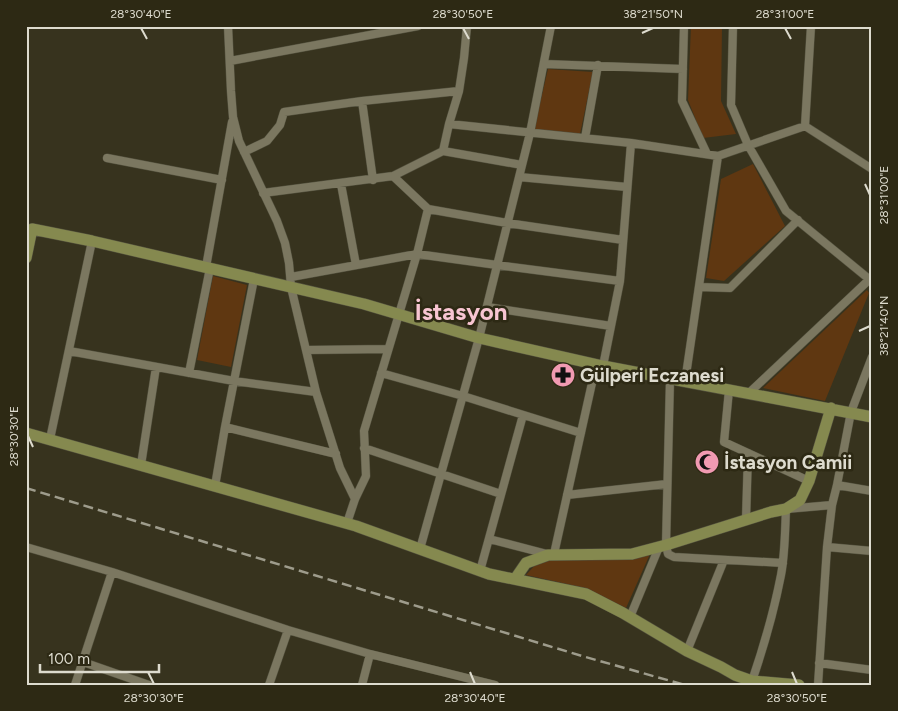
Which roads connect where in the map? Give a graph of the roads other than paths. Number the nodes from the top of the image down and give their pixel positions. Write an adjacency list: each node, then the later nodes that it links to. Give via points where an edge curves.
1 (228, 26): 8 (street)
2 (418, 26): 8 (street)
3 (467, 26): 12 (street)
4 (551, 26): 9 (street)
5 (684, 26): 11 (street)
6 (733, 26): 20 (street, via 731,106)
7 (811, 26): 16 (street)
8 (230, 61): 14 (street)
9 (544, 64): 10 (street); 17 (street)
10 (598, 66): 11 (street); 18 (street)
11 (683, 68): 23 (street, via 682,101)
12 (459, 91): 13 (street); 15 (street)
13 (362, 101): 22 (street, via 284,112 280,125 267,141); 31 (street)
14 (233, 117): 22 (street); 30 (street)
15 (449, 124): 17 (street); 21 (street)
16 (805, 126): 20 (street); 27 (street)
17 (530, 133): 18 (street); 26 (street)
18 (585, 138): 19 (street)
19 (631, 143): 23 (street); 33 (street)
20 (748, 145): 24 (street); 36 (street, via 786,211)
21 (443, 151): 26 (street); 28 (street)
22 (244, 152): 34 (street)
23 (707, 154): 24 (street)
24 (718, 156): 50 (street)
25 (107, 158): 30 (street)
26 (522, 165): 29 (street)
27 (872, 169)
28 (393, 176): 31 (street); 35 (street)
29 (519, 177): 33 (street); 37 (street)
30 (222, 180): 45 (street)
31 (373, 180): 32 (street)
32 (341, 184): 34 (street); 43 (street)
33 (627, 187): 39 (street)
34 (263, 193): 49 (street, via 285,243)
35 (428, 208): 37 (street); 41 (street)
36 (798, 220): 46 (street); 50 (street, via 730,288)
37 (507, 223): 39 (street); 44 (street)
38 (29, 229): 40 (street); 42 (street)
39 (623, 240): 48 (street)
40 (92, 241): 45 (street); 57 (street)
41 (417, 254): 43 (street); 44 (street); 52 (street)
42 (26, 258)
43 (356, 265): 49 (street)
44 (497, 265): 48 (street); 51 (street)
45 (208, 268): 47 (street); 61 (street)
46 (870, 278): 68 (street)
47 (254, 279): 49 (street); 64 (street)
48 (620, 281): 53 (street)
49 (291, 282): 52 (street); 56 (street)
50 (699, 287): 65 (street)
51 (486, 307): 53 (street); 54 (street)
52 (399, 315): 54 (street); 55 (street)
53 (611, 326): 59 (street)
54 (479, 338): 59 (street); 69 (street)
55 (388, 349): 56 (street); 62 (street)
56 (306, 350): 67 (street)
57 (69, 351): 60 (street); 77 (street)
58 (872, 357): 71 (street)
59 (600, 366): 63 (street); 76 (street)
60 (156, 367): 61 (street); 81 (street)
61 (189, 373): 64 (street)
62 (381, 373): 69 (street); 78 (street, via 364,431)
63 (670, 379): 65 (street); 84 (street)
64 (234, 381): 67 (street); 74 (street)
65 (685, 382): 66 (street)
66 (729, 390): 68 (street); 79 (street, via 724,442)
67 (316, 392): 80 (street)
68 (749, 393): 70 (street)
69 (463, 396): 72 (street); 82 (street)
70 (830, 408): 71 (street); 83 (street)
71 (851, 412): 73 (street); 85 (street)
72 (523, 415): 76 (street); 88 (street)
73 (872, 417)
74 (225, 427): 80 (street); 86 (street)
75 (26, 433): 77 (street)
76 (581, 433): 89 (street)
77 (50, 439): 81 (street)
78 (364, 448): 82 (street); 90 (street, via 366,476)
79 (748, 452): 83 (street); 93 (street)
80 (336, 454): 90 (street)
81 (141, 465): 86 (street)
82 (441, 474): 88 (street); 99 (street)
83 (809, 481): 92 (street, via 800,500)
84 (668, 484): 89 (street); 96 (street)
85 (837, 485): 87 (street); 91 (street)
86 (215, 486): 94 (street)
87 (872, 491)
88 (501, 494): 95 (street)
89 (567, 495): 101 (street)
90 (355, 499): 94 (street)
91 (832, 505): 92 (street); 97 (street)
92 (786, 509): 93 (street); 103 (street)
93 (746, 520): 96 (street)
94 (347, 523): 99 (street)
95 (489, 539): 101 (street); 104 (street)
96 (663, 546): 101 (street, via 632,554); 102 (street, via 674,557); 107 (street)
97 (827, 547): 100 (street); 112 (street)
98 (26, 548): 105 (street)
99 (420, 549): 104 (street)
100 (872, 551)
101 (551, 554): 106 (street, via 526,563)
102 (724, 560): 103 (street); 109 (street)
103 (782, 563): 115 (street, via 764,645)
104 (480, 571): 106 (street)
105 (112, 572): 108 (street); 111 (street)
106 (515, 579): 107 (street, via 586,594)
107 (630, 617): 109 (street)
108 (288, 630): 110 (street); 119 (street)
109 (687, 650): 114 (street, via 721,667)
110 (370, 654): 116 (street); 120 (street)
111 (83, 662): 117 (street); 118 (street)
112 (819, 663): 113 (street); 123 (street)
113 (872, 670)
114 (733, 680): 115 (street)
115 (752, 680): 122 (street)
116 (458, 681): 121 (street)
117 (75, 685)
118 (149, 685)
119 (270, 685)
120 (362, 685)
121 (495, 685)
122 (799, 685)
123 (818, 685)

